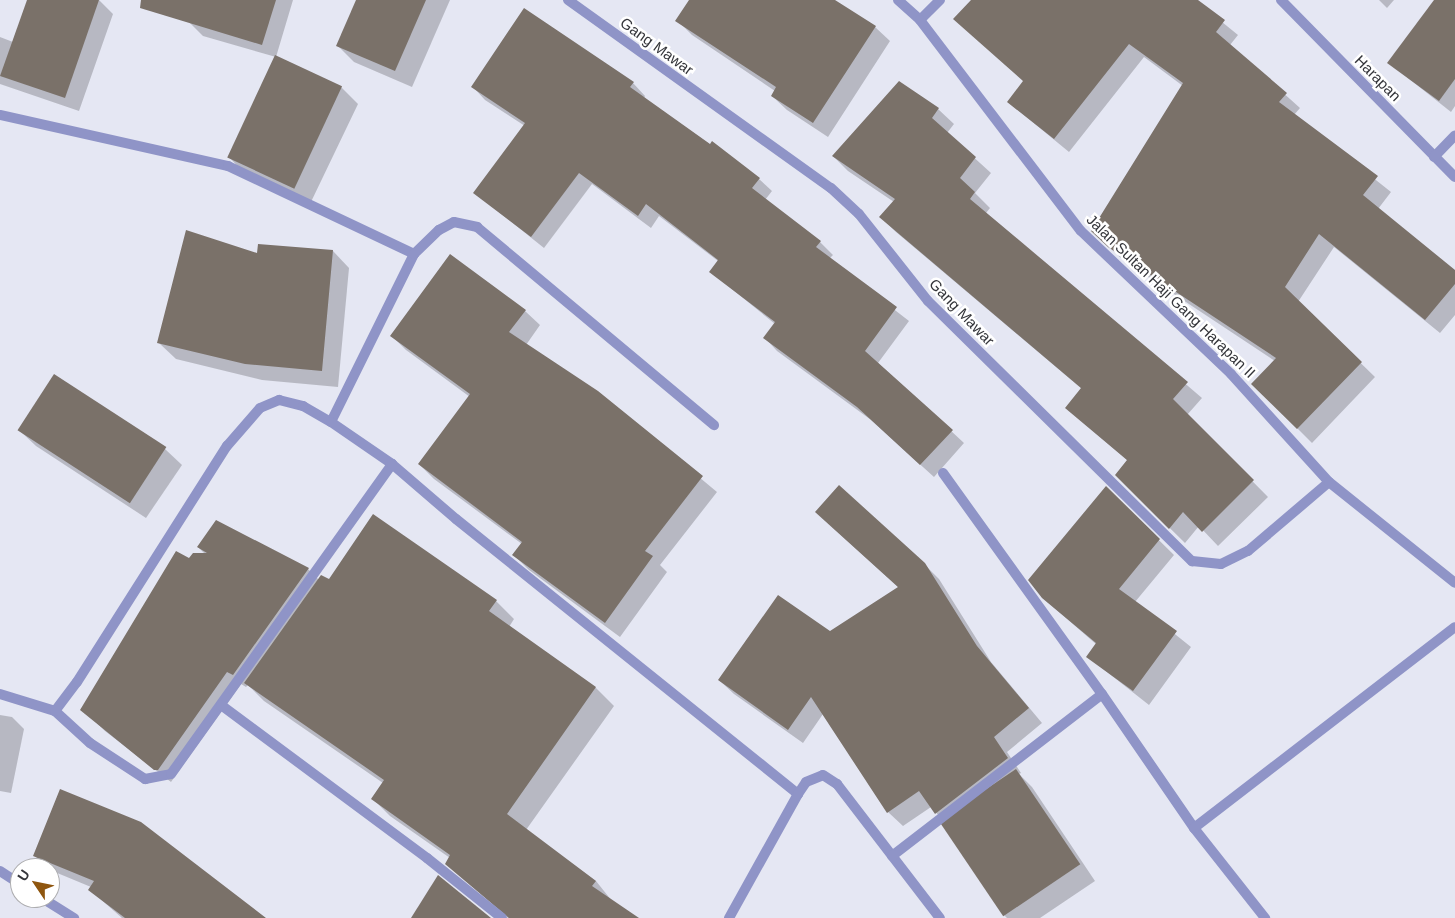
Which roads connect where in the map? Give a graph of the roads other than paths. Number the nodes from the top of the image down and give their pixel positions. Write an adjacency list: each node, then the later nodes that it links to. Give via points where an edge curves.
1 (568, 0): 15 (street, Gang Mawar, via 831,188 859,214 928,301 1192,561 1220,564 1248,551)
2 (898, 0): 5 (street, Jalan Sultan Haji Gang Harapan II)
3 (940, 0): 5 (street)
4 (1280, 0): 8 (street, Harapan)
5 (920, 20): 15 (street, Jalan Sultan Haji Gang Harapan II, via 1081,231 1231,374)
6 (0, 115): 10 (street, via 228,166)
7 (1455, 134): 8 (street)
8 (1434, 157): 9 (street, Harapan)
9 (1455, 177)
10 (414, 254): 11 (street); 12 (street, via 439,230 454,222 477,228)
11 (331, 422): 13 (street); 21 (street, via 302,406 279,400 260,408 227,446 77,682)
12 (714, 425)
13 (392, 464): 20 (street); 22 (street)
14 (943, 473): 19 (street)
15 (1329, 482): 16 (street, Jalan Sultan Haji Gang Harapan II)
16 (1455, 583)
17 (1455, 627): 23 (street)
18 (0, 694): 21 (street)
19 (1102, 694): 23 (street); 24 (street)
20 (220, 705): 21 (street, via 170,774 145,779 90,743); 27 (street, via 427,858)
21 (55, 711)
22 (798, 794): 24 (street, via 806,782 823,775 837,784); 28 (street)
23 (1194, 828): 30 (street)
24 (892, 856): 29 (street)
25 (58, 908): 26 (street)
26 (74, 918)
27 (502, 918)
28 (729, 918)
29 (940, 918)
30 (1265, 918)

